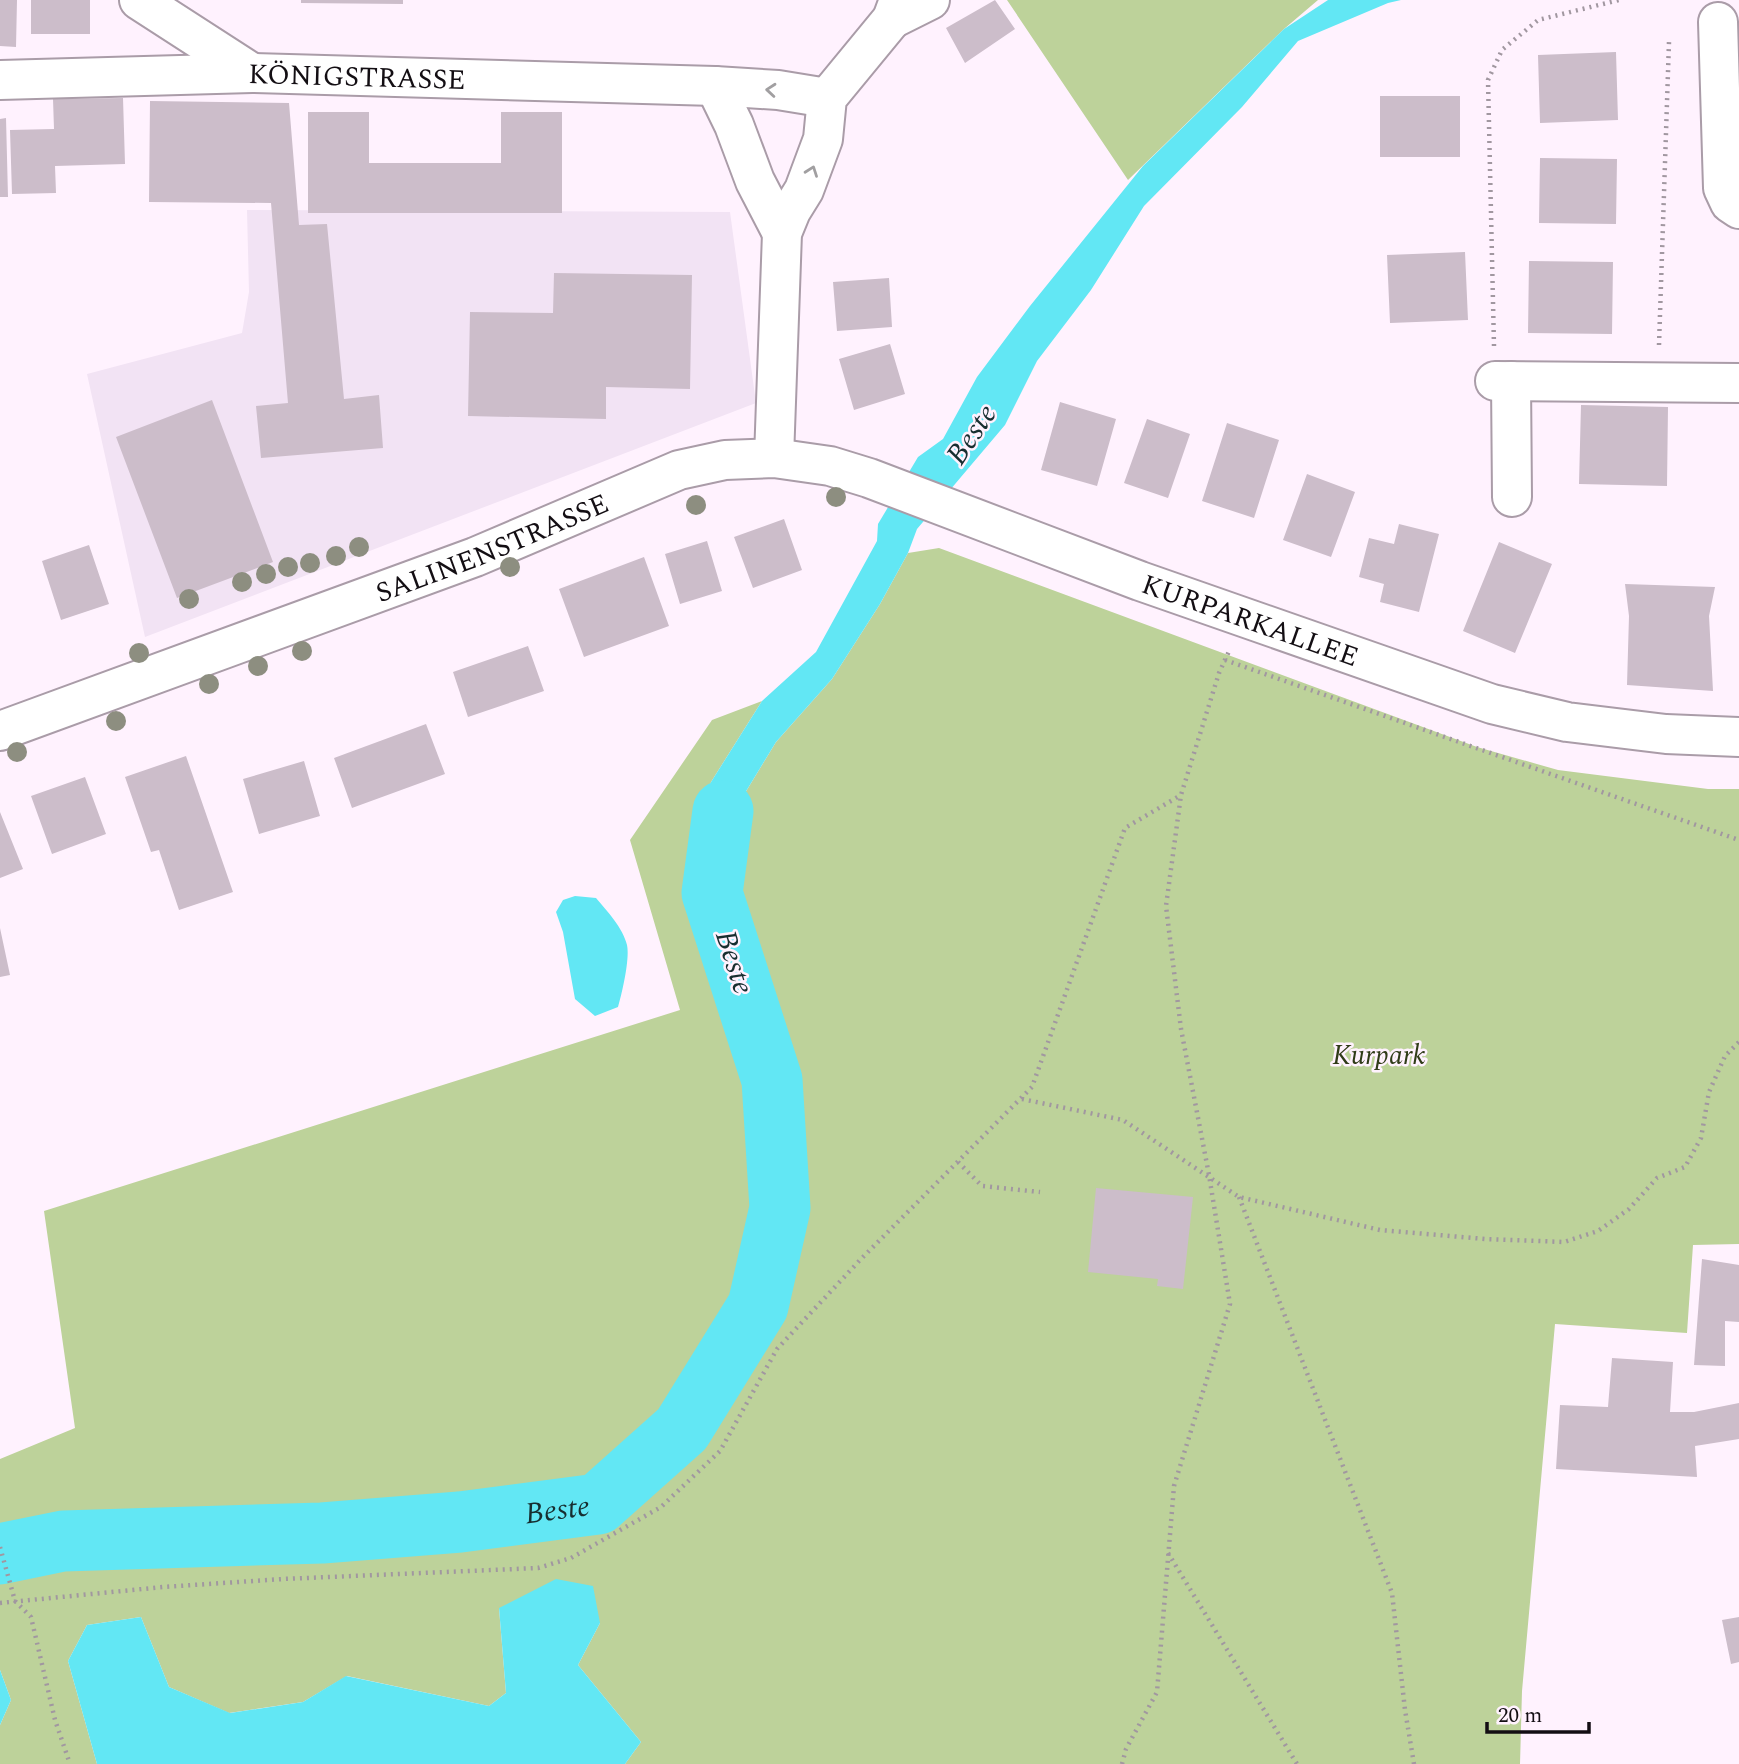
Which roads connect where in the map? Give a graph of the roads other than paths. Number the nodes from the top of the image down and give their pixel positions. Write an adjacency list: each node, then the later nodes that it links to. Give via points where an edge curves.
1 (139, 0): 5 (street)
2 (930, 0): 3 (street)
3 (896, 9): 8 (street)
4 (1718, 22): 9 (street, via 1723,188 1730,203)
5 (252, 73): 6 (street, KÖNIGSTRASSE); 7 (street, KÖNIGSTRASSE)
6 (0, 80)
7 (715, 86): 8 (street, KÖNIGSTRASSE, one-way to 7); 10 (street)
8 (827, 97): 10 (street, one-way to 8, via 823,139)
9 (1739, 209)
10 (782, 233): 12 (street)
11 (1739, 383): 13 (street, via 1503,381)
12 (774, 458): 14 (street, SALINENSTRASSE, via 725,460 679,470 475,557); 15 (street, KURPARKALLEE, via 830,466 869,478 1492,704 1567,722)
13 (1512, 497)
14 (0, 731)
15 (1739, 737)

